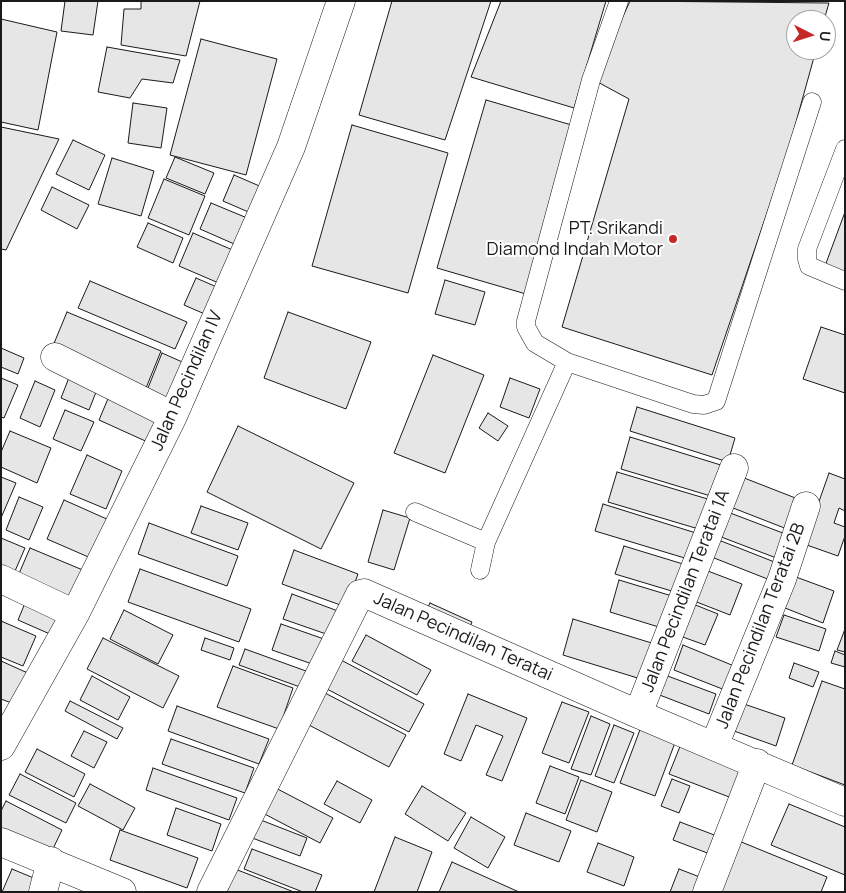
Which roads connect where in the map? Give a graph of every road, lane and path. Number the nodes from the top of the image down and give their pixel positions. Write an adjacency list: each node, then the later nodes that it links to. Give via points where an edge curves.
1 (341, 1): 8 (street, Jalan Pecindilan IV, via 292,147)
2 (619, 1): 7 (lane, via 591,80 526,321 535,343)
3 (812, 102): 7 (lane, via 716,400 704,405 693,404)
4 (845, 149): 5 (lane, via 807,249 807,259 808,266)
5 (845, 281)
6 (55, 357): 8 (street)
7 (567, 362): 12 (lane)
8 (173, 416): 15 (street, Jalan Pecindilan IV)
9 (734, 468): 16 (street, Jalan Pecindilan Teratai 1A)
10 (806, 506): 18 (street, Jalan Pecindilan Teratai 2B, via 782,579)
11 (415, 512): 12 (lane)
12 (486, 542): 13 (lane)
13 (480, 570)
14 (1, 579): 15 (street)
15 (75, 614): 17 (street, Jalan Pecindilan IV)
16 (638, 714): 18 (street, Jalan Pecindilan Teratai); 25 (street, Jalan Pecindilan Teratai, via 361,593)
17 (1, 746)
18 (714, 746): 19 (street, Jalan Pecindilan Teratai)
19 (757, 763): 20 (street, Jalan Pecindilan Teratai); 26 (street)
20 (845, 802)
21 (1, 842): 22 (street)
22 (51, 861): 23 (street); 24 (street)
23 (43, 892)
24 (122, 892)
25 (211, 892)
26 (707, 892)

